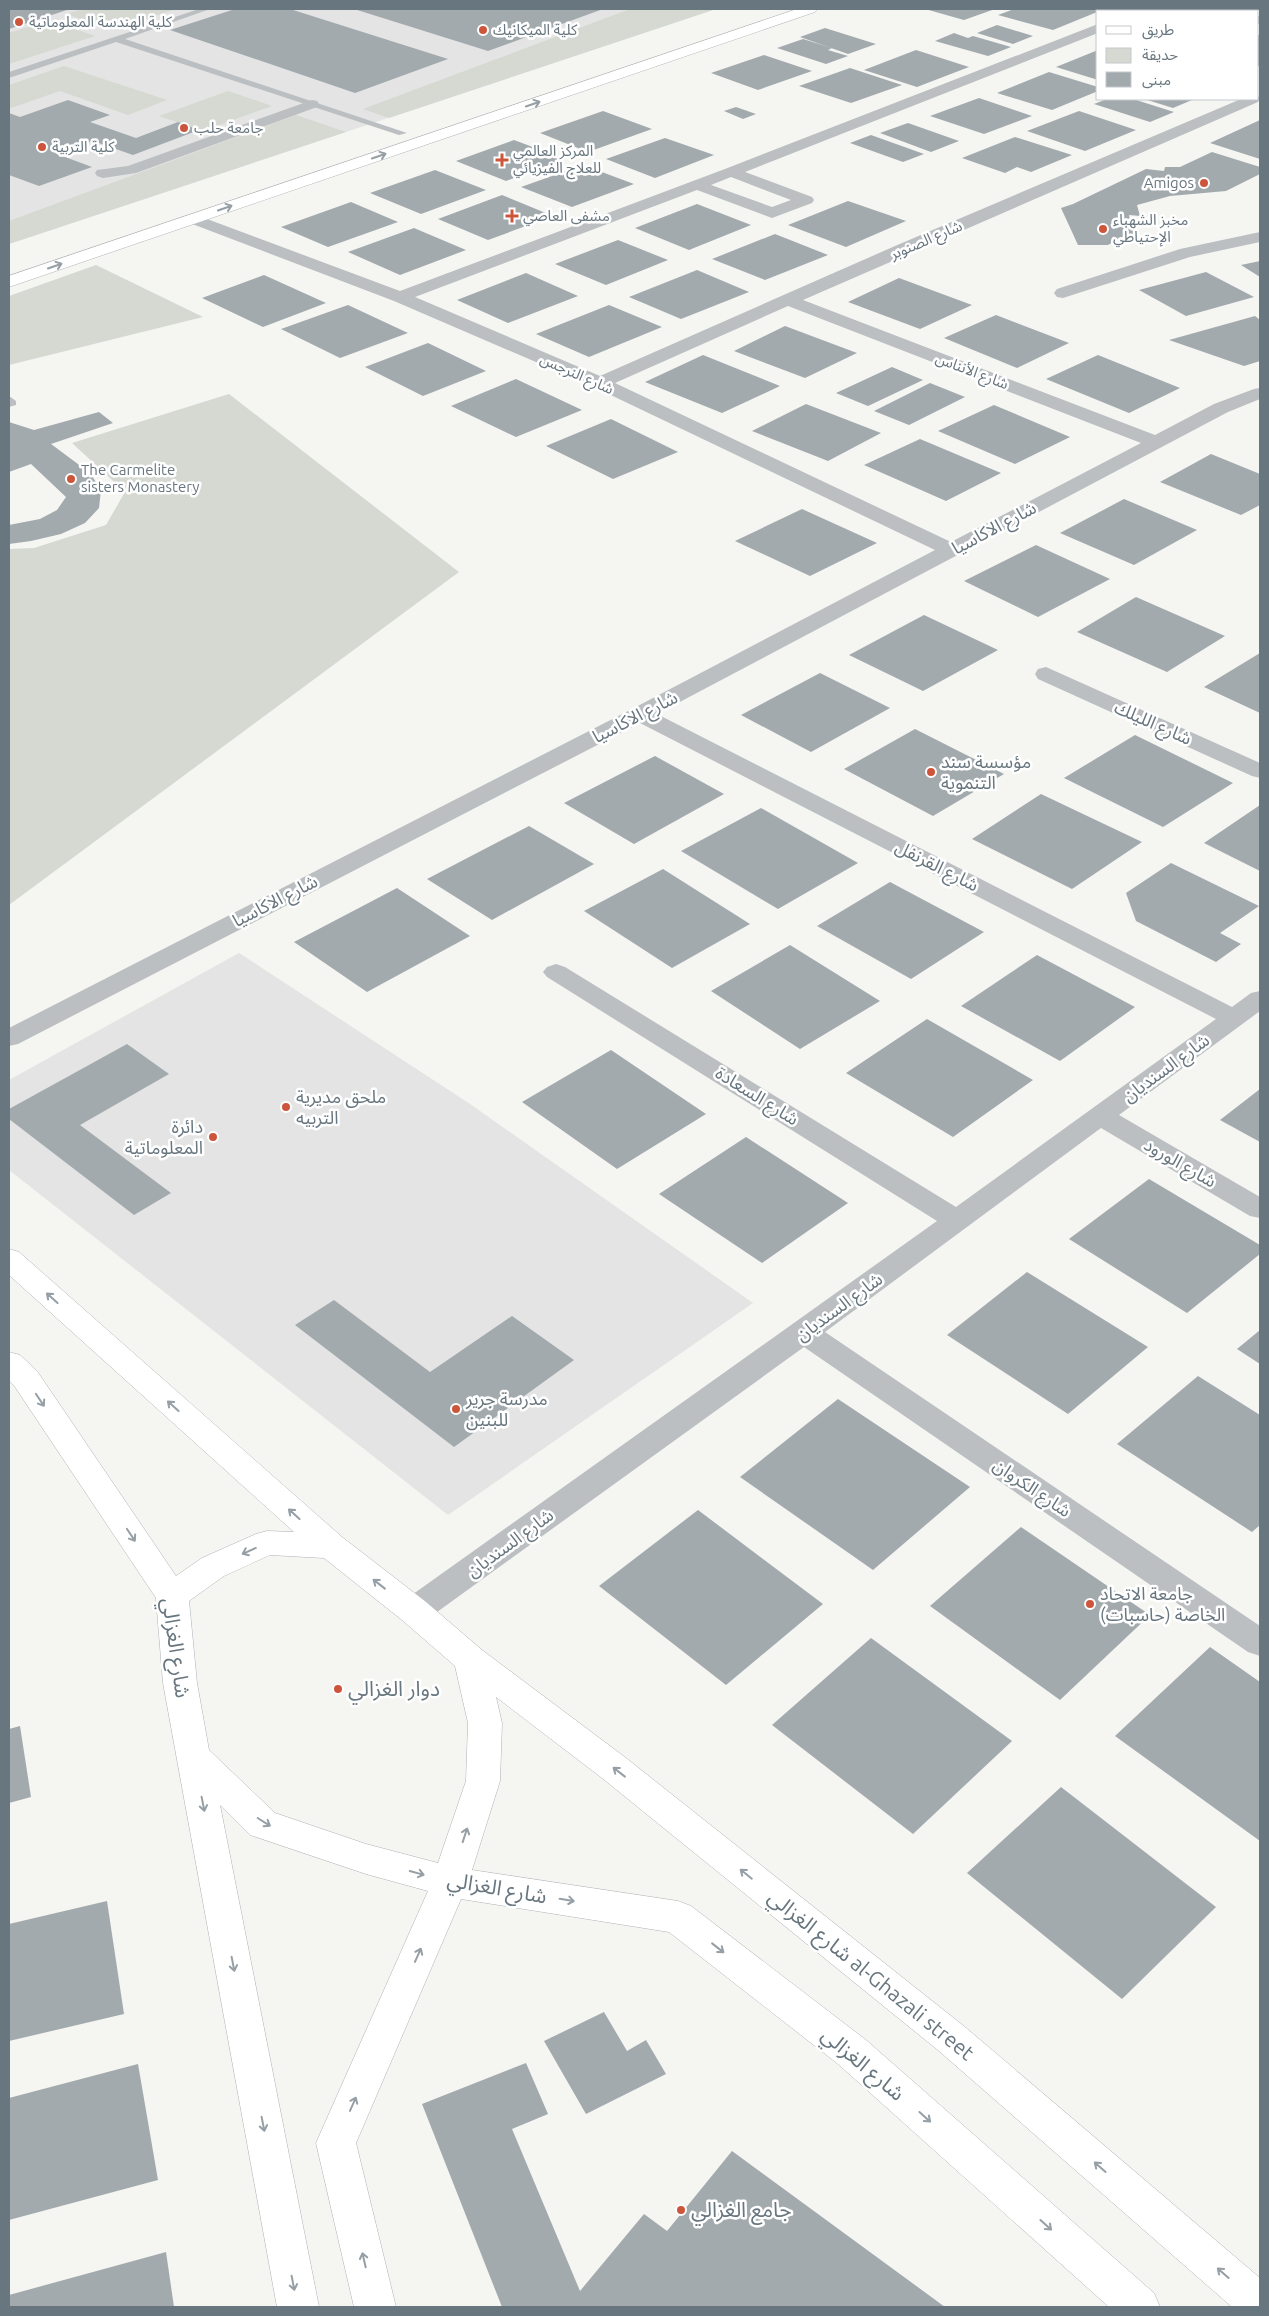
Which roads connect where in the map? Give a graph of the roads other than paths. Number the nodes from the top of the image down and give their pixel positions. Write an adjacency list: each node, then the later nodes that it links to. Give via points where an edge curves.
1 (206, 9): 5 (lane)
2 (767, 9): 9 (main road)
3 (810, 9): 14 (main road, one-way to 3)
4 (1096, 29): 10 (street)
5 (116, 39): 6 (lane); 8 (lane)
6 (9, 75)
7 (1251, 100): 19 (street, شارع الصنوبر)
8 (312, 104): 9 (lane); 11 (street, via 130,170)
9 (402, 134): 12 (main road)
10 (731, 172): 13 (street); 13 (street, via 806,200 772,213)
11 (103, 173)
12 (280, 174)
13 (697, 185): 18 (street)
14 (193, 219): 16 (main road, one-way to 14); 18 (street, شارع النرجس)
15 (1260, 237): 17 (street, via 1186,253)
16 (9, 282)
17 (1063, 293)
18 (400, 297): 20 (street, شارع النرجس)
19 (788, 300): 20 (street, شارع الصنوبر); 24 (street, شارع الأنناس)
20 (600, 383): 25 (street, شارع النرجس)
21 (1260, 393): 24 (street, شارع الاكاسيا, via 1221,408)
22 (9, 399): 23 (lane, via 12,403)
23 (9, 404)
24 (1156, 442): 25 (street, شارع الاكاسيا)
25 (951, 550): 27 (street, شارع الاكاسيا)
26 (1046, 674): 28 (street, شارع الليلك)
27 (640, 714): 31 (street, شارع القرنفل); 32 (street, شارع الاكاسيا)
28 (1260, 772)
29 (556, 972): 35 (street, شارع السعادة)
30 (1260, 999): 31 (street, شارع السنديان)
31 (1234, 1018): 33 (street, شارع السنديان)
32 (9, 1038)
33 (1100, 1116): 34 (street, شارع الورود); 35 (street, شارع السنديان)
34 (1260, 1209)
35 (958, 1220): 37 (street, شارع السنديان)
36 (9, 1259): 39 (main road, one-way to 36)
37 (804, 1332): 41 (street, شارع السنديان); 42 (street, شارع الكروان)
38 (9, 1363): 40 (main road, شارع الغزالي, one-way to 40, via 26,1379)
39 (331, 1546): 40 (main road, one-way to 40, via 267,1543 213,1567); 41 (main road, one-way to 39)
40 (172, 1596): 44 (main road, شارع الغزالي, via 180,1683)
41 (414, 1611): 43 (main road)
42 (1260, 1643)
43 (470, 1660): 45 (main road, one-way to 43, via 483,1781 486,1723); 46 (main road, شارع الغزالي al-Ghazali street, one-way to 43, via 952,2039 614,1768)
44 (194, 1756): 45 (main road, شارع الغزالي, one-way to 45, via 263,1824 366,1859); 47 (main road, one-way to 47)
45 (450, 1882): 48 (main road, one-way to 45, via 336,2143); 49 (main road, شارع الغزالي, one-way to 49, via 678,1917 852,2052)
46 (1260, 2305)
47 (298, 2307)
48 (375, 2307)
49 (1139, 2307)

